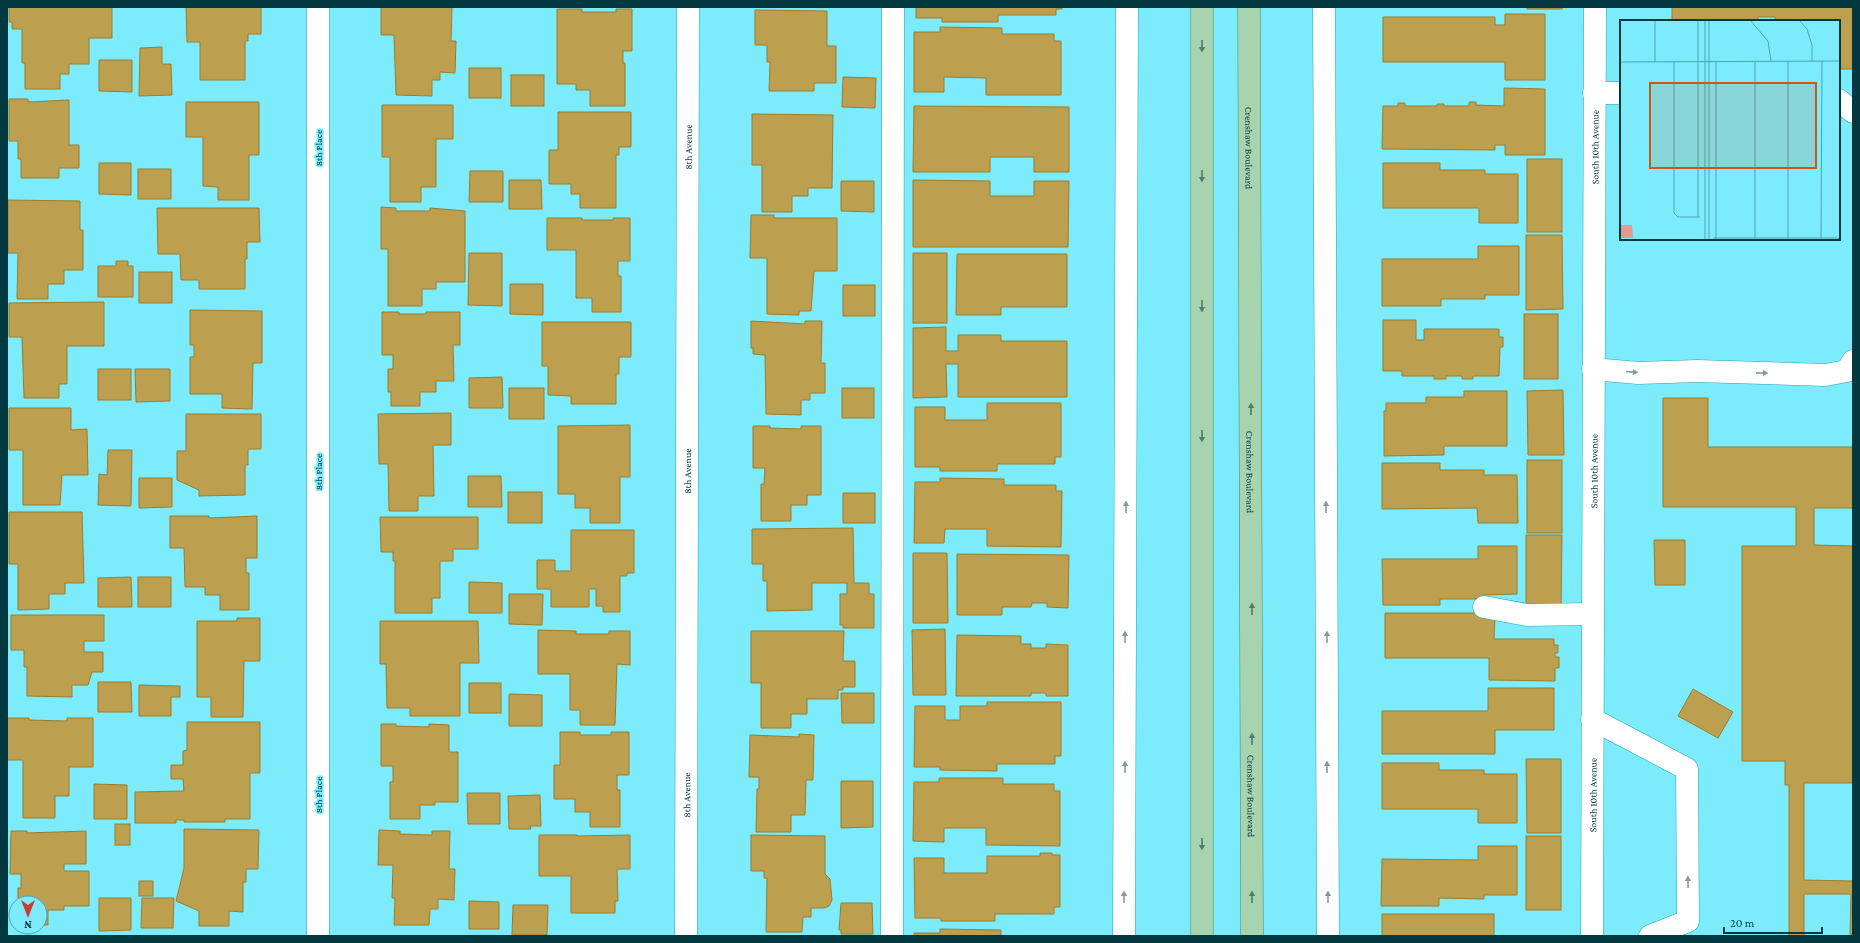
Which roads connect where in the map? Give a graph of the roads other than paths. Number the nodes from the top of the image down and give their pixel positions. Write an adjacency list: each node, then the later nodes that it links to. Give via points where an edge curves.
1 (318, 7): 20 (street, 8th Place)
2 (688, 7): 21 (street, 8th Avenue)
3 (893, 7): 22 (street)
4 (1127, 7): 23 (street, one-way to 4)
5 (1202, 7): 24 (main road, one-way to 24)
6 (1249, 7): 25 (main road, Crenshaw Boulevard, one-way to 6)
7 (1324, 7): 26 (street, one-way to 7)
8 (1595, 7): 10 (street, South 10th Avenue)
9 (1853, 91): 12 (street)
10 (1594, 93): 11 (street); 16 (street, South 10th Avenue)
11 (1620, 93)
12 (1840, 94)
13 (1840, 101): 14 (street)
14 (1853, 112)
15 (1853, 361): 16 (street, one-way to 15, via 1638,373 1697,371 1825,375 1847,370)
16 (1593, 369): 18 (street, South 10th Avenue)
17 (1484, 607): 18 (street, via 1527,615)
18 (1592, 614): 19 (street, South 10th Avenue)
19 (1592, 719): 27 (street, South 10th Avenue); 28 (street, one-way to 19, via 1688,921 1687,768)
20 (318, 936)
21 (686, 936)
22 (892, 936)
23 (1124, 936)
24 (1202, 936)
25 (1252, 936)
26 (1328, 936)
27 (1592, 936)
28 (1650, 936)

